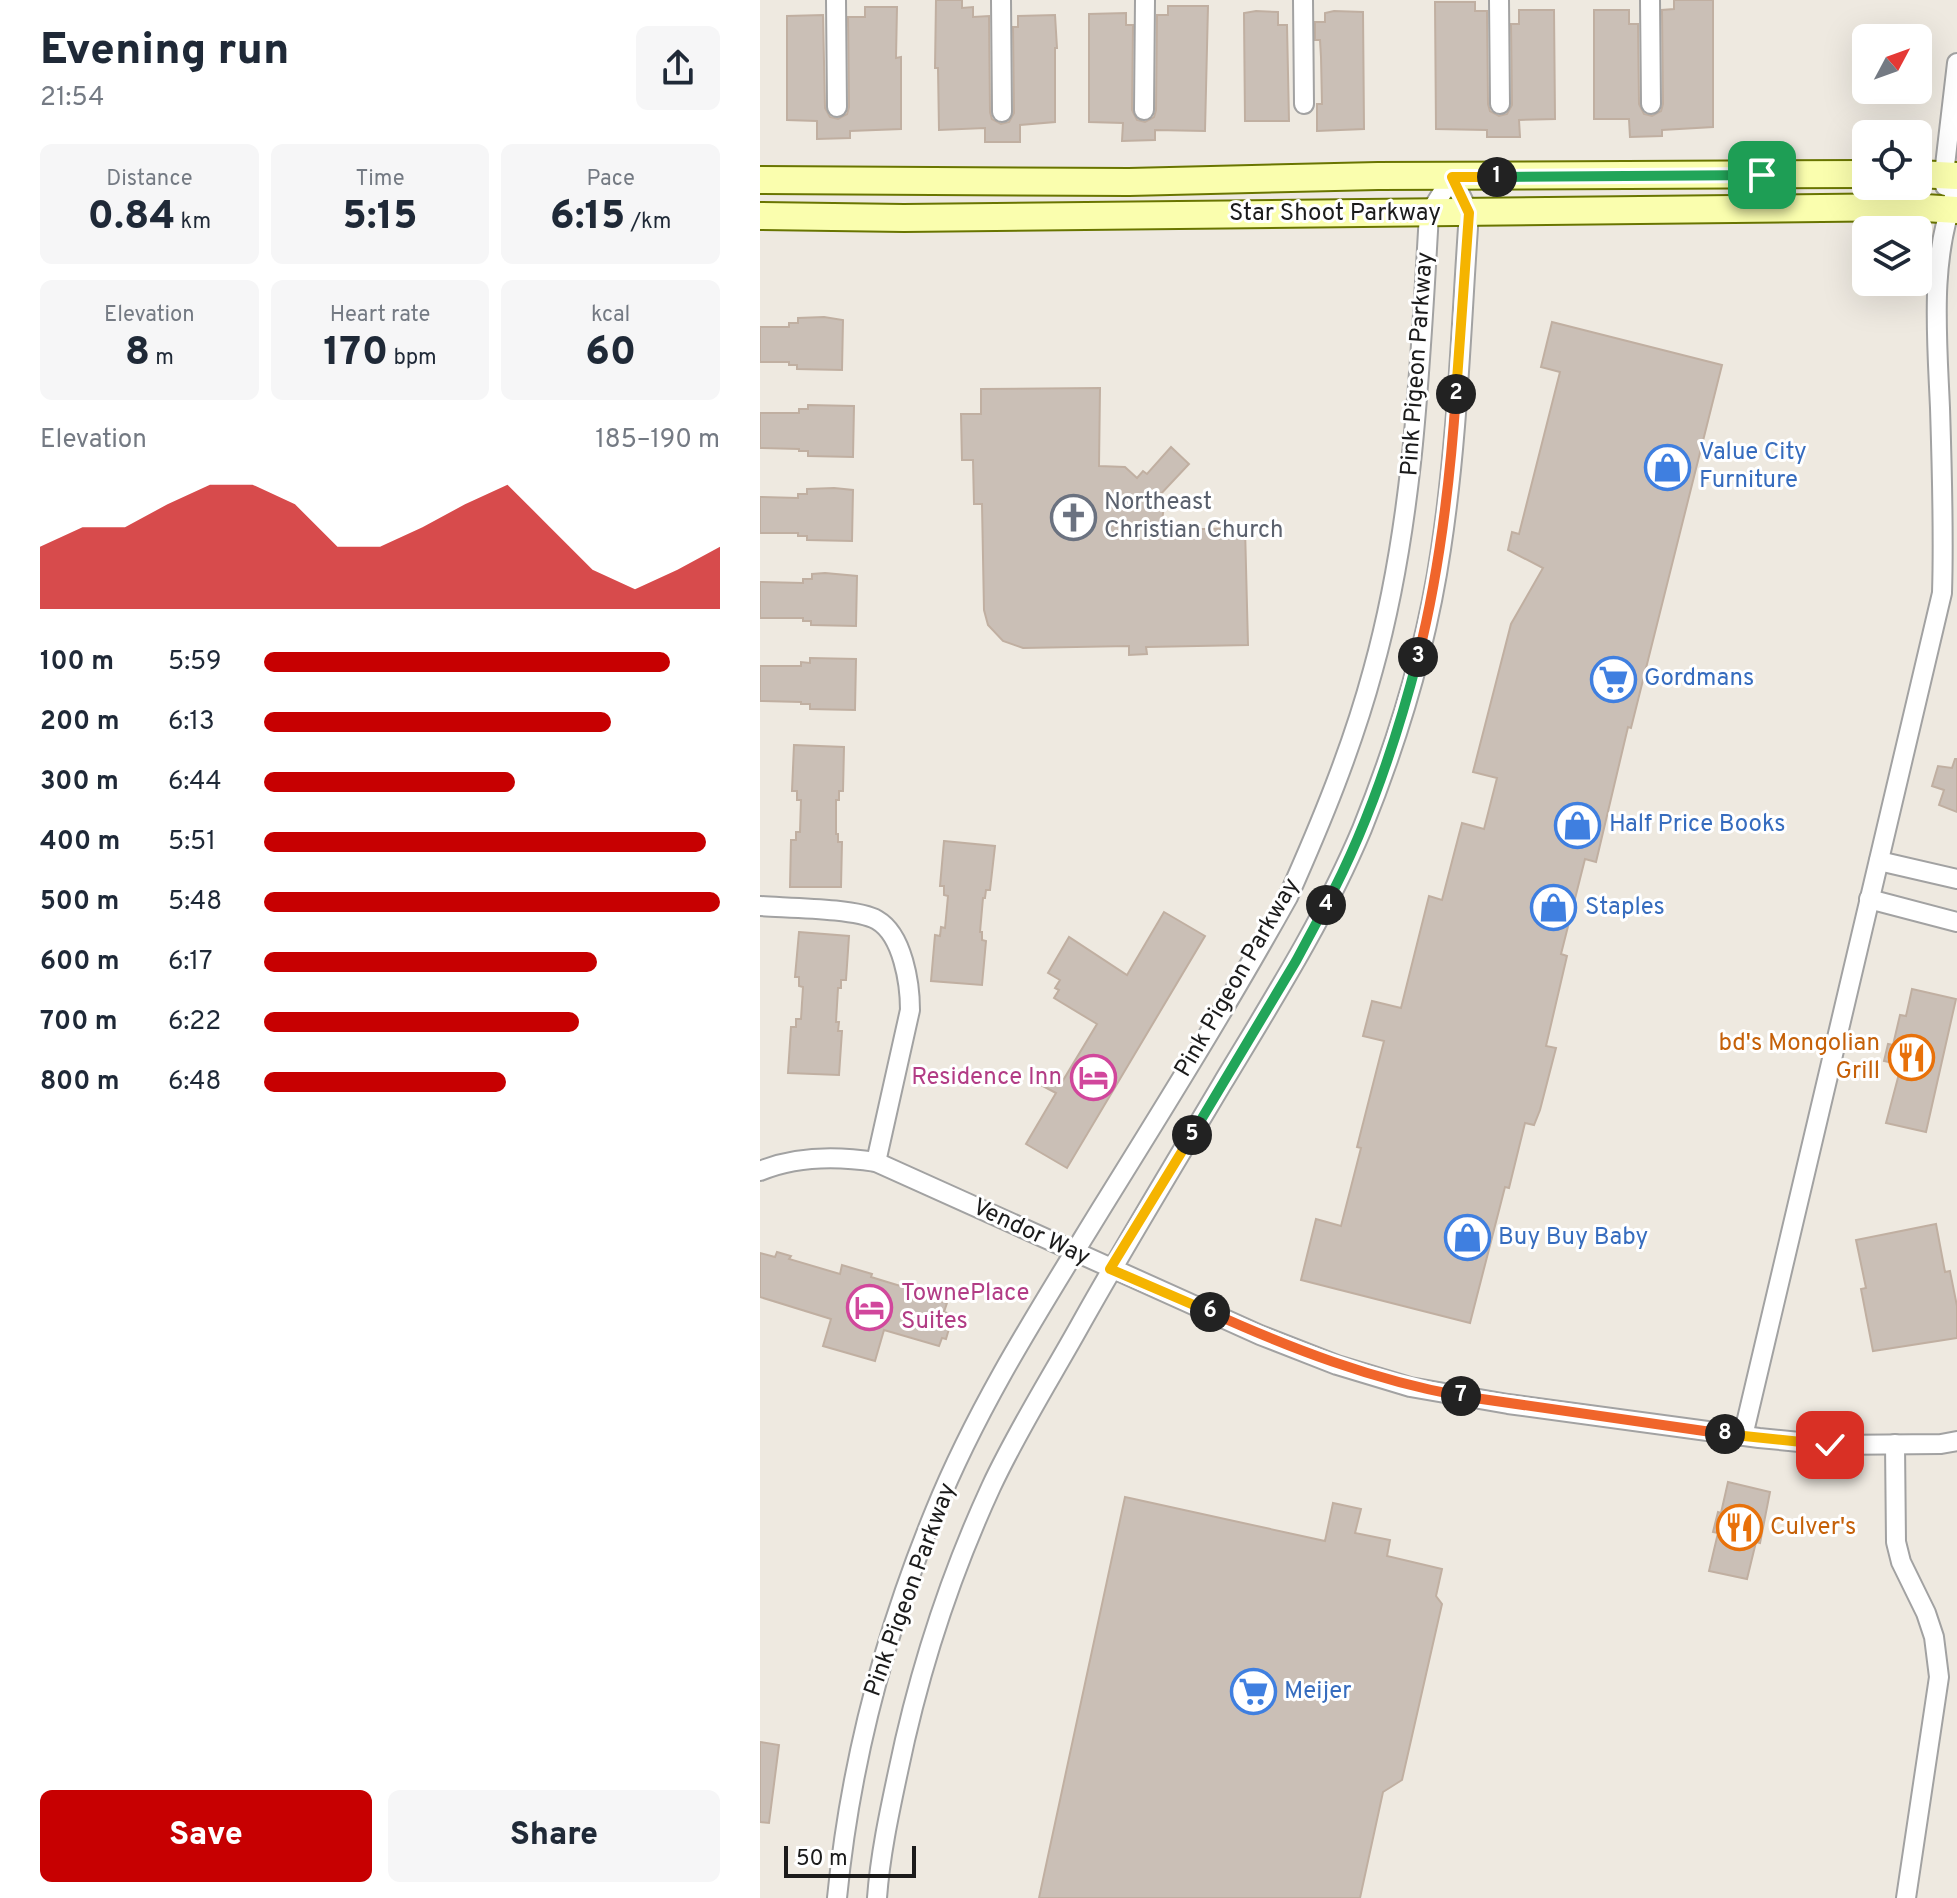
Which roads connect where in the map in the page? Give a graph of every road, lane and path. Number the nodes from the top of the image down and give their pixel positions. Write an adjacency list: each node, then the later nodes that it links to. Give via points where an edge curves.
1 (836, 0): 11 (street)
2 (1001, 0): 13 (street)
3 (1145, 0): 12 (street)
4 (1303, 0): 8 (street)
5 (1499, 0): 9 (street)
6 (1650, 0): 10 (street)
7 (1957, 63): 17 (street)
8 (1304, 104)
9 (1500, 104)
10 (1651, 104)
11 (837, 107)
12 (1144, 110)
13 (1002, 112)
14 (1852, 174): 15 (street, Star Shoot Parkway)
15 (1452, 177): 16 (street, Star Shoot Parkway); 18 (street, Pink Pigeon Parkway); 19 (street, Pink Pigeon Parkway)
16 (760, 180)
17 (1947, 189): 18 (street, Star Shoot Parkway); 21 (street, via 1938,281 1942,593)
18 (1469, 213): 19 (street, Star Shoot Parkway); 29 (street, Pink Pigeon Parkway, via 1441,549 1421,644 1387,759 1335,888 1296,961)
19 (1429, 214): 20 (street, Star Shoot Parkway); 28 (street, Pink Pigeon Parkway, via 1408,492 1381,639 1349,745 1288,897)
20 (760, 216)
21 (1879, 861): 22 (street); 23 (street)
22 (1957, 879)
23 (1869, 899): 25 (street); 30 (street)
24 (760, 906): 26 (street, via 862,914 879,921 903,958 910,1010)
25 (1957, 922)
26 (876, 1162): 27 (street, Vendor Way, via 801,1161); 28 (street, Vendor Way)
27 (760, 1171)
28 (1074, 1253): 29 (street, Vendor Way); 33 (street, Pink Pigeon Parkway, via 995,1386 919,1552 866,1720)
29 (1110, 1269): 30 (street, Vendor Way, via 1337,1365 1410,1387); 34 (street, Pink Pigeon Parkway, via 1020,1429 965,1548 905,1736)
30 (1743, 1436): 32 (street, Vendor Way, via 1830,1445)
31 (1957, 1441): 32 (street, Vendor Way)
32 (1895, 1444): 35 (street, via 1896,1542 1934,1637 1939,1677)
33 (837, 1898)
34 (877, 1898)
35 (1906, 1898)

